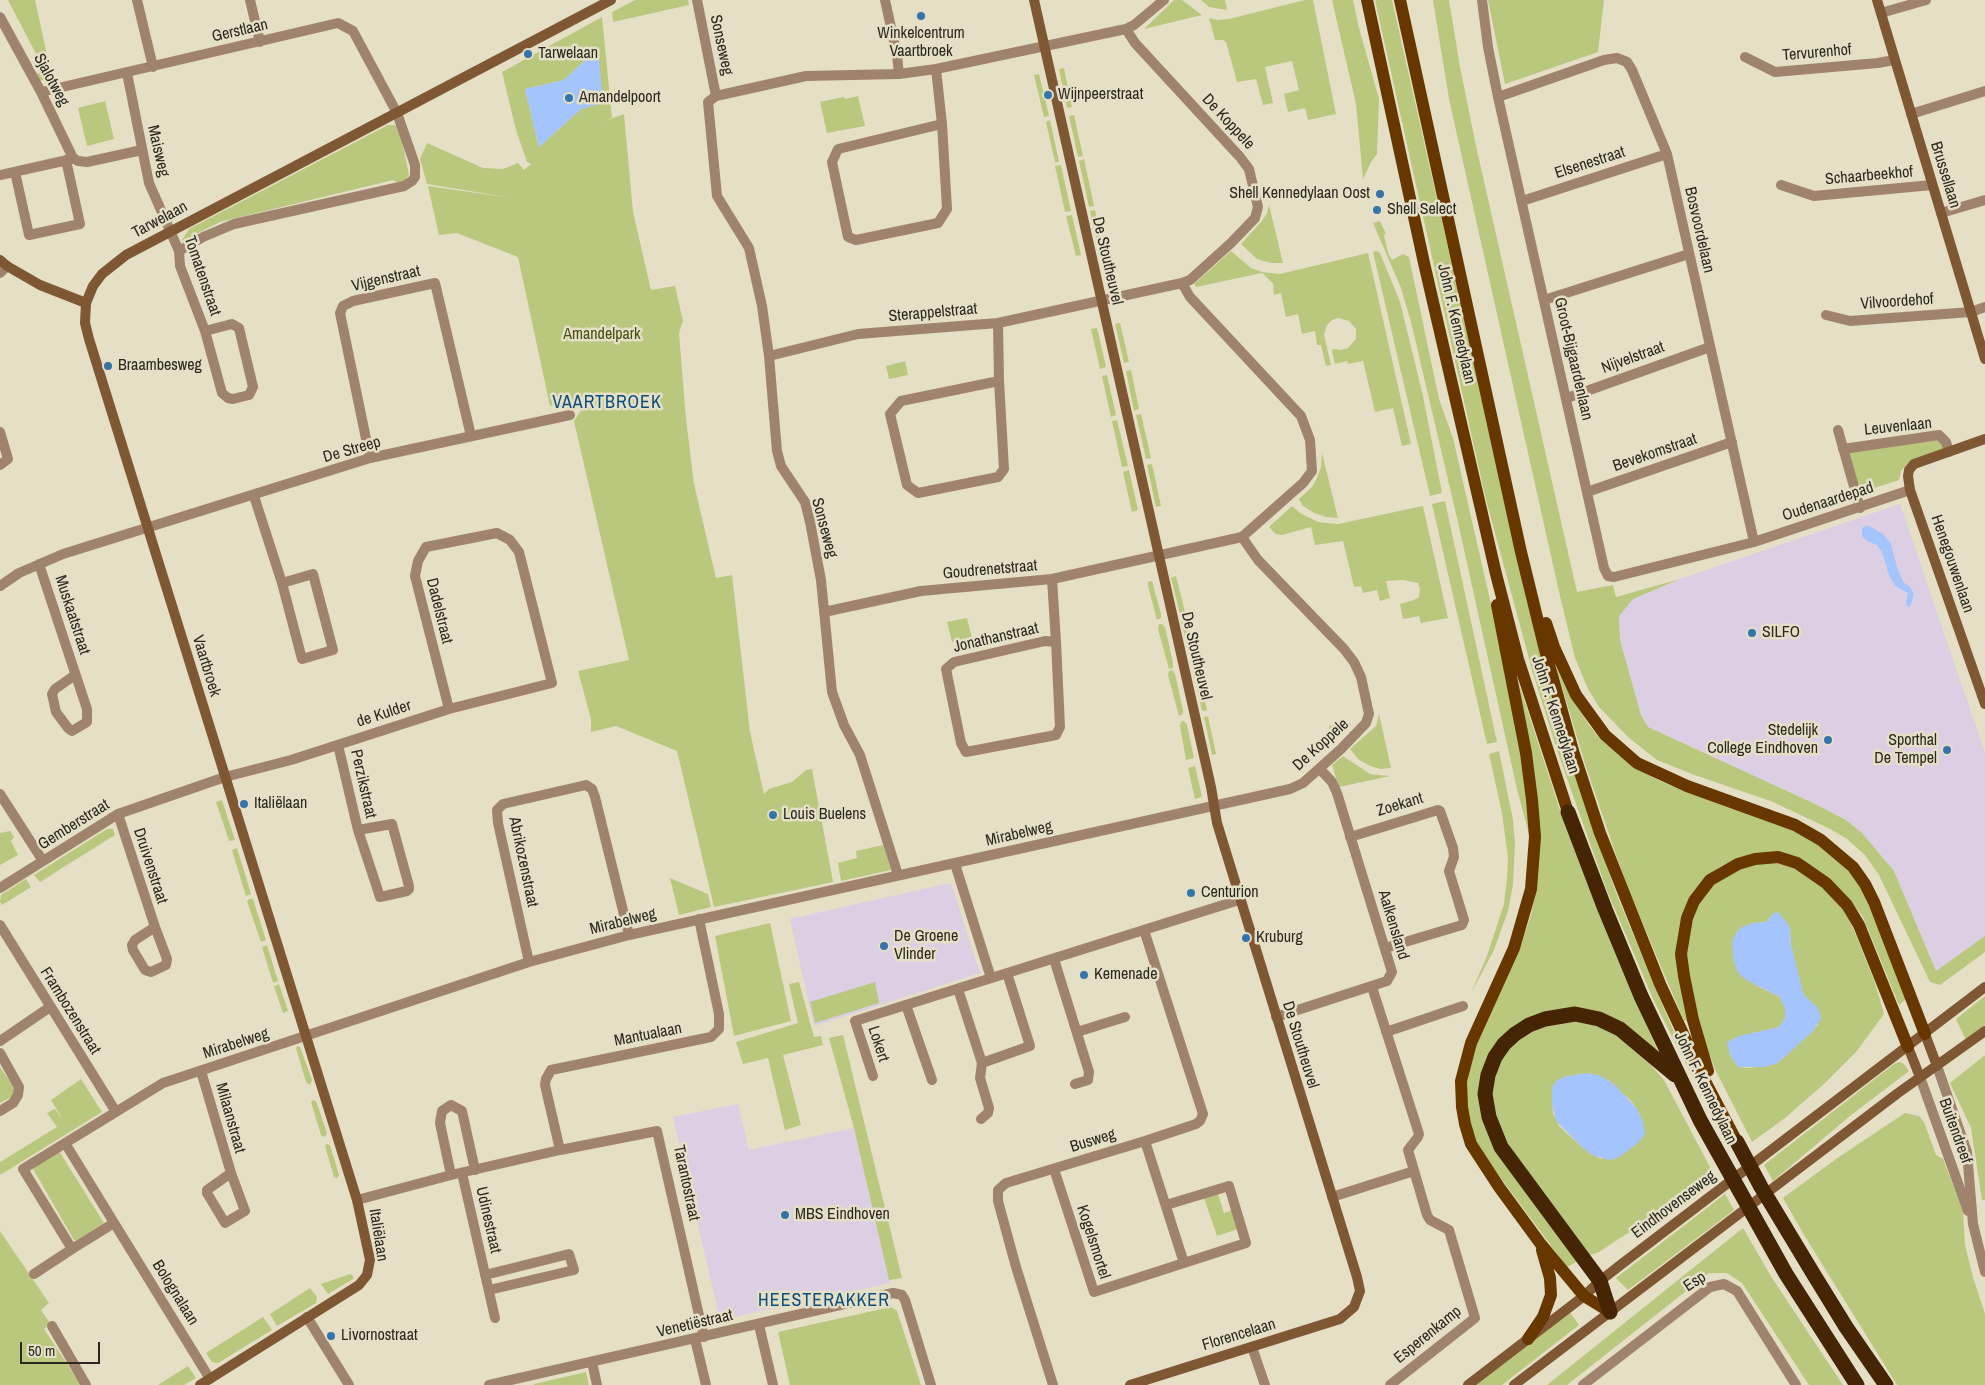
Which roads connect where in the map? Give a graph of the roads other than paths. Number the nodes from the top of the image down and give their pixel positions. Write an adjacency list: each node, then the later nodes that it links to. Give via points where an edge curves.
1 (137, 0): 22 (street)
2 (250, 0): 17 (street)
3 (696, 0): 29 (street, Sonseweg)
4 (885, 0): 25 (street)
5 (1034, 0): 19 (street, De Stoutheuvel)
6 (1164, 0): 16 (street)
7 (1367, 0): 81 (main road, John F. Kennedylaan)
8 (1400, 0): 18 (main road, John F. Kennedylaan)
9 (1408, 0): 18 (main road)
10 (1482, 0): 28 (street, Groot-Bijgaardenlaan)
11 (1877, 0): 14 (street, Brussellaan)
12 (1926, 0): 14 (street)
13 (607, 1): 30 (street, Tarwelaan)
14 (1881, 13): 21 (street, Brussellaan)
15 (0, 17): 27 (street, Sjalotweg)
16 (1126, 29): 19 (street); 47 (street, De Koppele, via 1135,44 1250,169 1256,196 1255,218 1196,275)
17 (260, 42): 22 (street, Gerstlaan); 30 (street, Gerstlaan, via 338,23 348,28 353,31)
18 (1409, 44): 78 (main road, John F. Kennedylaan)
19 (1044, 46): 23 (street); 49 (street, De Stoutheuvel)
20 (1745, 57): 21 (street, Tervurenhof, via 1775,72)
21 (1894, 60): 31 (street, Brussellaan)
22 (153, 67): 24 (street, Gerstlaan)
23 (936, 70): 25 (street); 32 (street)
24 (128, 73): 27 (street, Gerstlaan); 33 (street, Maisweg)
25 (899, 74): 29 (street, via 806,76)
26 (1985, 91): 31 (street)
27 (41, 92): 35 (street, Sjalotweg)
28 (1498, 97): 34 (street, Bosvoordelaan, via 1617,58 1627,62 1632,70); 41 (street, Groot-Bijgaardenlaan)
29 (712, 99): 57 (street, Sonseweg, via 717,196 749,248)
30 (397, 113): 43 (street, Tarwelaan); 44 (street, via 415,165 415,177 408,184 234,224)
31 (1911, 114): 39 (street, Brussellaan)
32 (942, 124): 32 (street, via 838,149 832,162 848,237 856,240 938,223 946,210)
33 (142, 150): 35 (street, via 87,162); 43 (street, Maisweg, via 150,183)
34 (1667, 154): 41 (street, Elsenestraat); 45 (street, Bosvoordelaan)
35 (70, 159): 36 (street); 36 (street, Sjalotweg, via 80,224 29,235)
36 (15, 172): 37 (street)
37 (0, 176)
38 (1781, 184): 39 (street, Schaarbeekhof, via 1814,196)
39 (1932, 185): 42 (street, Brussellaan)
40 (1985, 200): 42 (street)
41 (1522, 202): 48 (street, Groot-Bijgaardenlaan)
42 (1941, 213): 52 (street, Brussellaan)
43 (170, 232): 44 (street, Tomatenstraat); 50 (street, Tarwelaan, via 126,255 109,268 93,286)
44 (178, 251): 55 (street, Tomatenstraat, via 180,266)
45 (1689, 254): 48 (street); 56 (street, Bosvoordelaan)
46 (2, 267): 50 (street)
47 (1182, 283): 49 (street, De Koppele); 76 (street, via 1190,297 1301,416 1310,440 1312,470 1303,483)
48 (1544, 300): 60 (street, Groot-Bijgaardenlaan)
49 (1100, 301): 54 (street, Sterappelstraat); 79 (street, De Stoutheuvel)
50 (86, 303): 75 (street, Vaartbroek, via 85,323 89,339)
51 (1985, 308): 52 (street, Vilvoordehof)
52 (1971, 312): 53 (street, Vilvoordehof, via 1850,321); 58 (street, Brussellaan)
53 (1826, 315)
54 (998, 322): 57 (street, Sterappelstraat, via 858,334); 59 (street)
55 (205, 331): 55 (street, Tomatenstraat, via 224,396 233,399 249,395 253,387 239,328 232,324)
56 (1710, 347): 60 (street, Nijvelstraat); 66 (street, Bosvoordelaan)
57 (769, 356): 85 (street, Sonseweg, via 777,451 782,466 805,502 822,580)
58 (1985, 359)
59 (999, 380): 59 (street, via 901,401 890,414 907,485 918,493 998,477 1004,469)
60 (1566, 398): 72 (street, Groot-Bijgaardenlaan)
61 (570, 415): 64 (street, De Streep)
62 (1838, 430): 67 (street, Leuvenlaan)
63 (0, 432): 70 (street, via 8,459)
64 (471, 436): 69 (street, De Streep); 69 (street, Vijgenstraat, via 436,283 353,301 343,306 340,314)
65 (1985, 439): 68 (street, Leuvenlaan)
66 (1732, 442): 72 (street, Bevekomstraat); 77 (street, Bosvoordelaan)
67 (1843, 449): 68 (street, Leuvenlaan, via 1939,435); 74 (street, Leuvenlaan)
68 (1949, 452): 71 (street, Leuvenlaan, via 1914,464 1909,470)
69 (370, 458): 73 (street, De Streep)
70 (0, 465)
71 (1910, 490): 74 (street, Oudenaardepad); 89 (street, Henegouwenlaan)
72 (1587, 492): 77 (street, Groot-Bijgaardenlaan, via 1604,568 1608,576 1614,578)
73 (254, 496): 75 (street, De Streep); 83 (street)
74 (1860, 508): 77 (street, Oudenaardepad)
75 (148, 529): 80 (street); 94 (street, Vaartbroek)
76 (1242, 537): 79 (street); 93 (street, De Koppele, via 1258,560 1344,650 1361,677 1369,714 1366,723)
77 (1754, 542)
78 (1522, 552): 127 (main road, via 1565,672 1576,695 1605,735 1637,763 1687,786 1794,825 1836,850 1853,867 1874,902); 140 (main road, John F. Kennedylaan, via 1545,650 1600,834 1660,984)
79 (1158, 556): 82 (street, Goudrenetstraat); 96 (street, De Stoutheuvel)
80 (39, 564): 84 (street); 87 (street, Muskaatstraat)
81 (1496, 574): 97 (main road, John F. Kennedylaan, via 1518,659); 159 (main road, via 1497,611 1526,753 1535,837 1531,889 1525,914 1514,948 1471,1042 1461,1081 1462,1106 1472,1144 1481,1160)
82 (1052, 580): 85 (street, Goudrenetstraat, via 921,591); 86 (street, Jonathanstraat)
83 (282, 582): 83 (street, via 313,574 333,650 302,659)
84 (0, 586)
85 (824, 612): 103 (street, Sonseweg, via 832,692 860,755)
86 (1056, 642): 86 (street, Jonathanstraat, via 1045,641 948,666 953,705 966,752 1056,735 1060,726)
87 (75, 675): 87 (street, Muskaatstraat, via 52,694 56,712 72,731 87,722 87,709)
88 (552, 683): 91 (street, de Kulder); 91 (street, Dadelstraat, via 519,552 510,540 497,533 426,547 418,561 415,576)
89 (1982, 683): 90 (street, Henegouwenlaan)
90 (1985, 704)
91 (449, 709): 92 (street, de Kulder)
92 (338, 744): 94 (street, de Kulder); 99 (street, Perzikstraat)
93 (1320, 769): 96 (street, De Koppele, via 1297,786); 100 (street, Aalkensland, via 1334,786)
94 (225, 777): 98 (street, Gemberstraat); 128 (street, Vaartbroek)
95 (0, 794): 101 (street)
96 (1214, 806): 102 (street, Mirabelweg); 105 (street, De Stoutheuvel)
97 (1568, 812): 137 (highway, John F. Kennedylaan, via 1641,996)
98 (118, 814): 101 (street, Gemberstraat); 108 (street, Druivenstraat)
99 (358, 830): 99 (street, Perzikstraat, via 392,824 409,886 407,891 380,897)
100 (1350, 837): 111 (street, Aalkensland); 111 (street, Zoekant, via 1438,810 1453,848 1450,871 1464,920 1462,924)
101 (43, 862): 104 (street, Gemberstraat)
102 (955, 864): 103 (street, Mirabelweg); 115 (street)
103 (898, 875): 106 (street, Mirabelweg)
104 (0, 888)
105 (1239, 900): 109 (street); 123 (street, De Stoutheuvel)
106 (699, 919): 110 (street, Mirabelweg); 147 (street, Mantualaan, via 719,1014 719,1029 711,1037 551,1070 545,1085)
107 (0, 925): 121 (street, Frambozenstraat)
108 (154, 927)
109 (1144, 930): 112 (street); 144 (street, Busweg, via 1203,1110 1196,1124)
110 (629, 935): 113 (street, Mirabelweg); 113 (street, Abrikozenstraat, via 592,789 586,784 503,804 497,810 498,823)
111 (1385, 948): 116 (street, Aalkensland, via 1391,977)
112 (1054, 959): 114 (street); 125 (street)
113 (529, 962): 128 (street, Mirabelweg)
114 (1008, 973): 115 (street); 132 (street, via 1030,1046)
115 (991, 978): 118 (street)
116 (1372, 986): 123 (street, Aalkensland); 126 (street, Esperenkamp)
117 (1985, 988): 127 (street, Eindhovenseweg)
118 (958, 989): 119 (street); 132 (street)
119 (906, 1005): 135 (street, Lokert, via 855,1021); 138 (street)
120 (1463, 1006): 126 (street)
121 (50, 1007): 129 (street); 142 (street, Frambozenstraat)
122 (1125, 1017): 125 (street)
123 (1276, 1017): 154 (street, De Stoutheuvel)
124 (1985, 1031): 133 (street)
125 (1077, 1032): 139 (street, via 1089,1072 1088,1080)
126 (1386, 1032): 150 (street, Esperenkamp, via 1419,1134 1408,1150)
127 (1925, 1034): 130 (street, Eindhovenseweg); 133 (street)
128 (306, 1037): 134 (street, Mirabelweg); 155 (street, Italiëlaan)
129 (0, 1041)
130 (1908, 1047): 136 (street); 140 (main road, via 1859,925 1837,894 1812,872 1778,857 1738,864 1710,880 1694,901 1687,918 1682,954 1693,1020); 165 (street, Eindhovenseweg)
131 (0, 1054): 141 (street, via 19,1087 13,1103)
132 (982, 1063): 143 (street, via 980,1078 989,1108)
133 (1937, 1066): 136 (street); 158 (street, Buitendreef, via 1967,1152)
134 (201, 1071): 142 (street, Mirabelweg, via 164,1083); 152 (street, Milaanstraat)
135 (873, 1076)
136 (1920, 1077): 158 (street, Buitendreef); 169 (street)
137 (1679, 1079): 165 (highway, via 1620,1029 1598,1019 1575,1014 1545,1019 1515,1034 1504,1044 1492,1066 1485,1094 1489,1117 1501,1147); 195 (highway, John F. Kennedylaan, via 1786,1274)
138 (932, 1080)
139 (1075, 1084)
140 (1718, 1105): 145 (main road, John F. Kennedylaan)
141 (0, 1111)
142 (116, 1112): 146 (street, Mirabelweg)
143 (981, 1119)
144 (1145, 1141): 148 (street, Busweg); 156 (street)
145 (1737, 1142): 196 (highway, John F. Kennedylaan, via 1760,1187 1846,1327)
146 (65, 1143): 157 (street, Bolognalaan); 160 (street, via 23,1169)
147 (560, 1150): 149 (street, Tarantostraat); 174 (street, Tarantostraat, via 654,1130 658,1132)
148 (1054, 1169): 161 (street, Kogelsmortel, via 1094,1292); 187 (street, Busweg, via 1006,1183 997,1195)
149 (475, 1170): 151 (street, Tarantostraat); 153 (street, via 462,1111 451,1105 442,1110 440,1123)
150 (1414, 1171): 154 (street); 190 (street, Esperenkamp, via 1428,1218 1449,1230 1475,1318)
151 (462, 1172): 153 (street, Tarantostraat); 164 (street, Udinestraat)
152 (231, 1173): 152 (street, Milaanstraat, via 207,1190 225,1223 245,1211)
153 (451, 1175): 155 (street, Tarantostraat)
154 (1332, 1197): 168 (street, De Stoutheuvel, via 1360,1286)
155 (357, 1200): 170 (street, Italiëlaan, via 370,1260 367,1275 359,1285)
156 (1166, 1205): 161 (street); 161 (street, Kogelsmortel, via 1229,1186 1246,1243)
157 (114, 1223): 160 (street); 178 (street, Bolognalaan)
158 (1973, 1224): 162 (street, Buitendreef)
159 (1540, 1243): 167 (main road); 175 (main road, via 1551,1295 1543,1317)
160 (72, 1249): 163 (street)
161 (1184, 1263)
162 (1985, 1272)
163 (34, 1274)
164 (485, 1274): 166 (street, Udinestraat); 166 (street, Udinestraat, via 569,1254 574,1270)
165 (1600, 1281): 167 (street, Eindhovenseweg); 169 (highway)
166 (489, 1290): 171 (street, Udinestraat)
167 (1584, 1296): 169 (main road); 175 (street, Eindhovenseweg)
168 (1354, 1307): 176 (street, Florencelaan, via 1331,1322)
169 (1610, 1312): 192 (street)
170 (307, 1317): 178 (street, Italiëlaan); 181 (street)
171 (495, 1318)
172 (759, 1324): 174 (street, Venetiëstraat); 185 (street); 186 (street, Venetiëstraat, via 893,1293 902,1294)
173 (52, 1326): 179 (street)
174 (700, 1338): 177 (street, Venetiëstraat); 184 (street)
175 (1528, 1339): 191 (street, Eindhovenseweg)
176 (1252, 1346): 188 (street, Florencelaan); 189 (street)
177 (592, 1362): 182 (street, Venetiëstraat); 183 (street)
178 (210, 1379): 180 (street, Italiëlaan)
179 (86, 1385)
180 (200, 1385)
181 (349, 1385)
182 (489, 1385)
183 (597, 1385)
184 (706, 1385)
185 (773, 1385)
186 (931, 1385)
187 (1053, 1385)
188 (1130, 1385)
189 (1265, 1385)
190 (1390, 1385)
191 (1468, 1385)
192 (1514, 1385)
193 (1583, 1385): 194 (street, Esp, via 1710,1287 1724,1284 1737,1291)
194 (1796, 1385)
195 (1858, 1385)
196 (1886, 1385)

